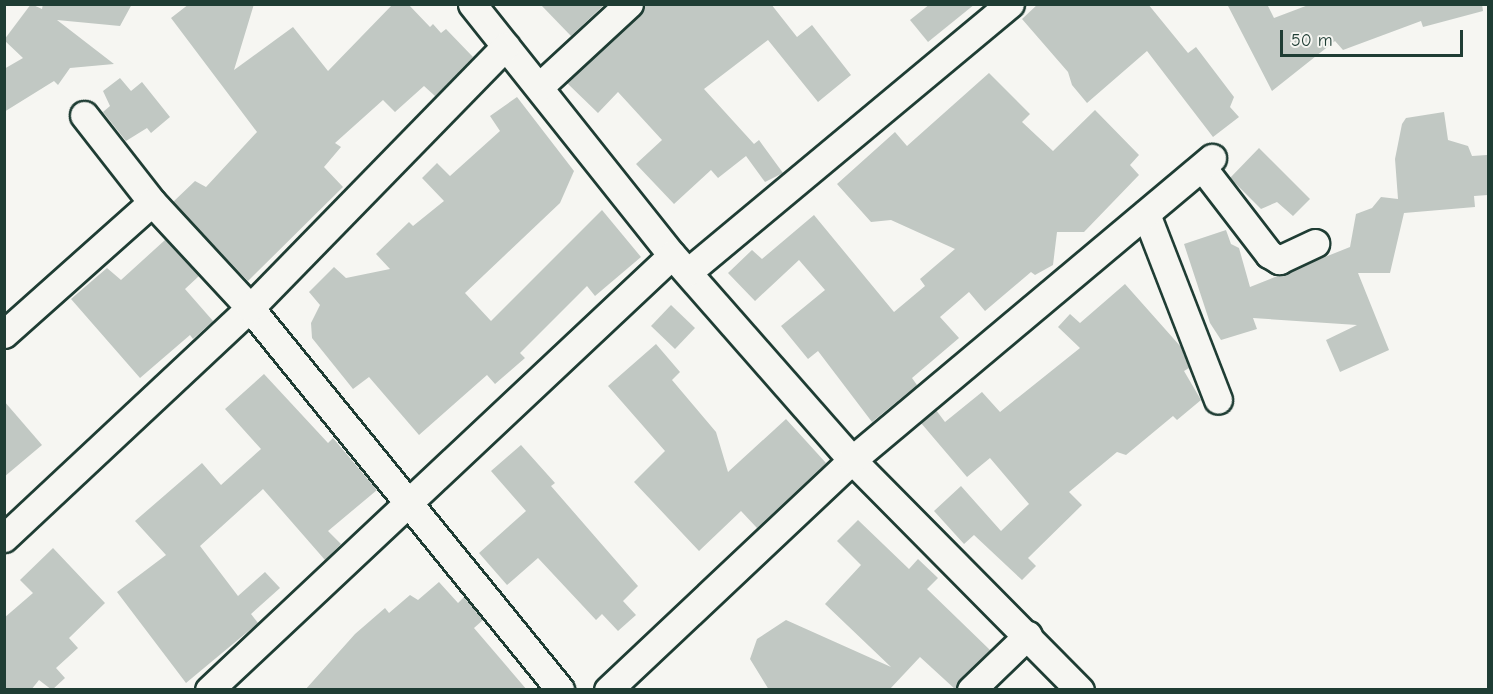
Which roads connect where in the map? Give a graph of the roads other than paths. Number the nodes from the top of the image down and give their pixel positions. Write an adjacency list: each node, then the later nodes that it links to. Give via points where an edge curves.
1 (472, 4): 4 (street)
2 (629, 4): 5 (street)
3 (1010, 4): 10 (street)
4 (506, 46): 5 (street); 11 (street)
5 (540, 86): 10 (street)
6 (84, 115): 7 (street)
7 (152, 202): 11 (street); 12 (street)
8 (1146, 214): 9 (street, via 1207,163 1269,254 1280,260); 13 (street); 14 (street)
9 (1315, 243)
10 (680, 264): 14 (street); 15 (street)
11 (250, 308): 15 (street); 16 (street)
12 (4, 334)
13 (1218, 400)
14 (852, 460): 17 (street); 20 (street)
15 (406, 502): 18 (street); 19 (street)
16 (4, 538)
17 (1028, 635): 21 (street); 22 (street)
18 (209, 690)
19 (560, 690)
20 (608, 690)
21 (971, 690)
22 (1080, 690)

